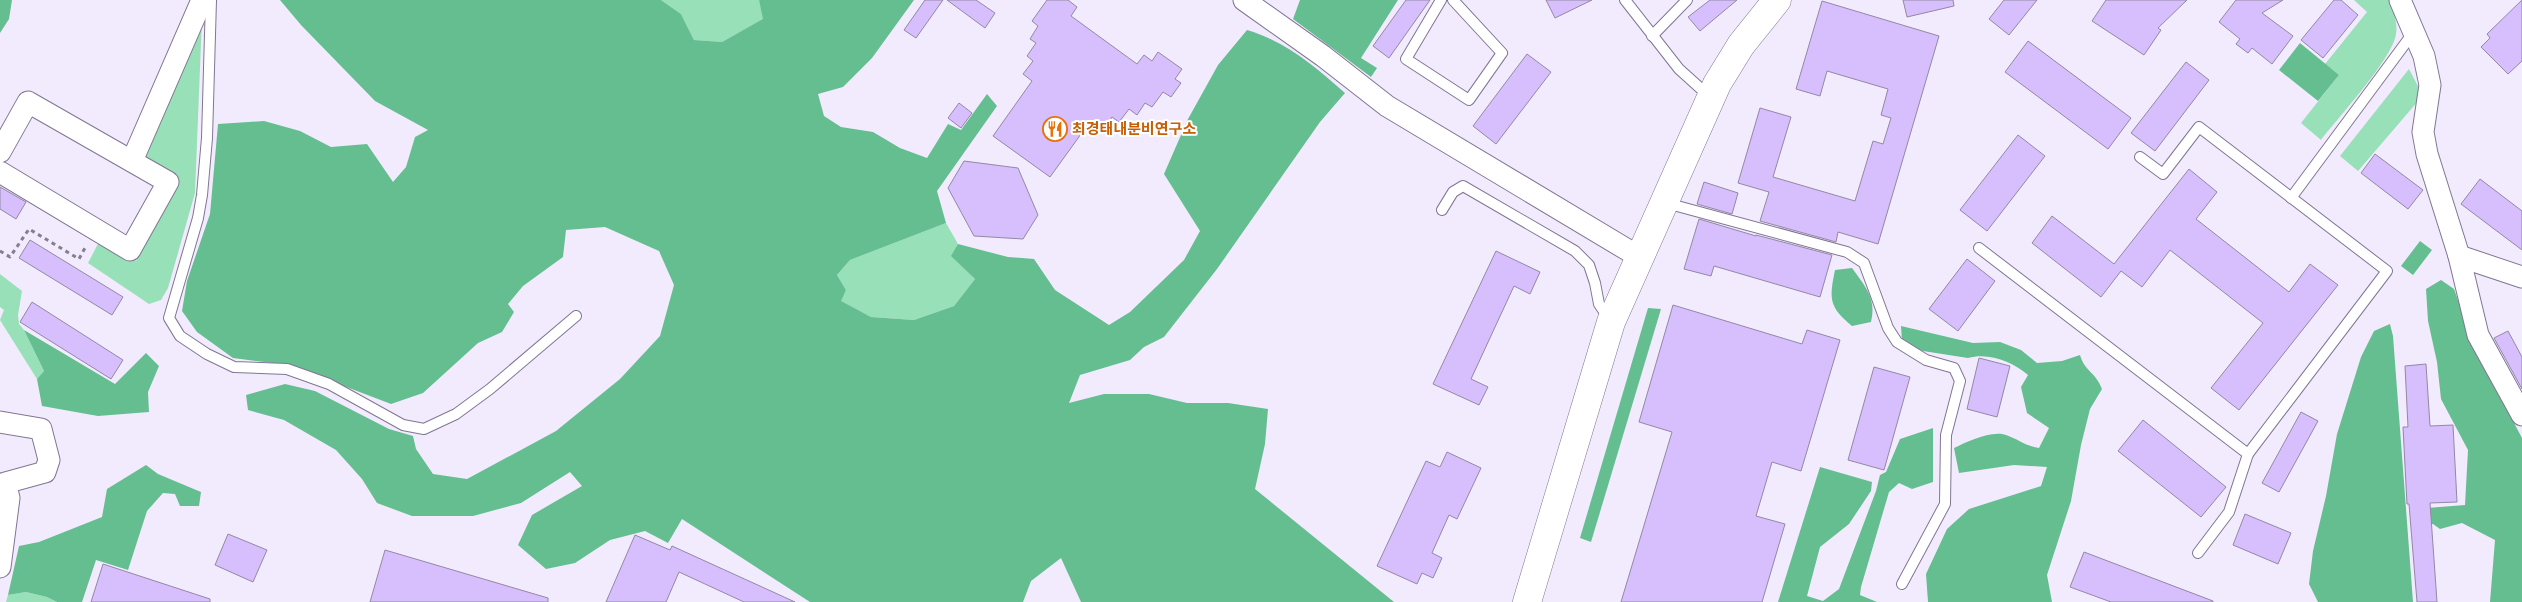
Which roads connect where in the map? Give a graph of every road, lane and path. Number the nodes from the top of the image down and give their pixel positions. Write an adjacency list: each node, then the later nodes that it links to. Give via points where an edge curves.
1 (202, 0): 15 (street)
2 (211, 0): 26 (lane, via 202,195 169,318 180,336 206,354 234,367 287,369 329,384 403,426 424,429 456,414 490,389)
3 (1244, 0): 24 (street, via 1387,106)
4 (1442, 0): 5 (lane, via 1406,59 1470,100 1502,53)
5 (1453, 0)
6 (1625, 0): 11 (lane)
7 (1687, 0): 11 (lane)
8 (1778, 0): 12 (street, via 1742,45)
9 (2400, 0): 10 (street)
10 (2413, 33): 17 (lane); 23 (street, via 2424,56 2430,85 2423,132 2427,154)
11 (1652, 36): 12 (lane, via 1679,69)
12 (1711, 98): 18 (street)
13 (0, 152): 15 (street, via 28,102)
14 (2140, 157): 17 (lane, via 2163,174 2199,127)
15 (132, 161): 20 (street, via 168,182 130,250)
16 (0, 172): 20 (street)
17 (2291, 198): 30 (lane, via 2387,271)
18 (1666, 202): 24 (street); 34 (lane, via 1847,252 1864,263 1896,342 1926,360 1954,368 1960,381 1946,435 1946,504)
19 (1442, 210): 27 (lane, via 1453,192 1463,186 1575,251 1589,265 1599,304)
20 (96, 229): 22 (path, via 79,259 29,229 10,257)
21 (1979, 248): 30 (lane)
22 (0, 251)
23 (2460, 256): 25 (street); 28 (street, via 2478,335)
24 (1641, 258): 27 (street)
25 (2522, 277)
26 (576, 316)
27 (1611, 322): 35 (street)
28 (2522, 415)
29 (0, 422): 31 (street, via 41,429 49,460 45,472)
30 (2248, 454): 32 (lane, via 2229,512)
31 (2, 482): 33 (street, via 9,498)
32 (2198, 553)
33 (0, 567)
34 (1902, 584)
35 (1527, 602)

